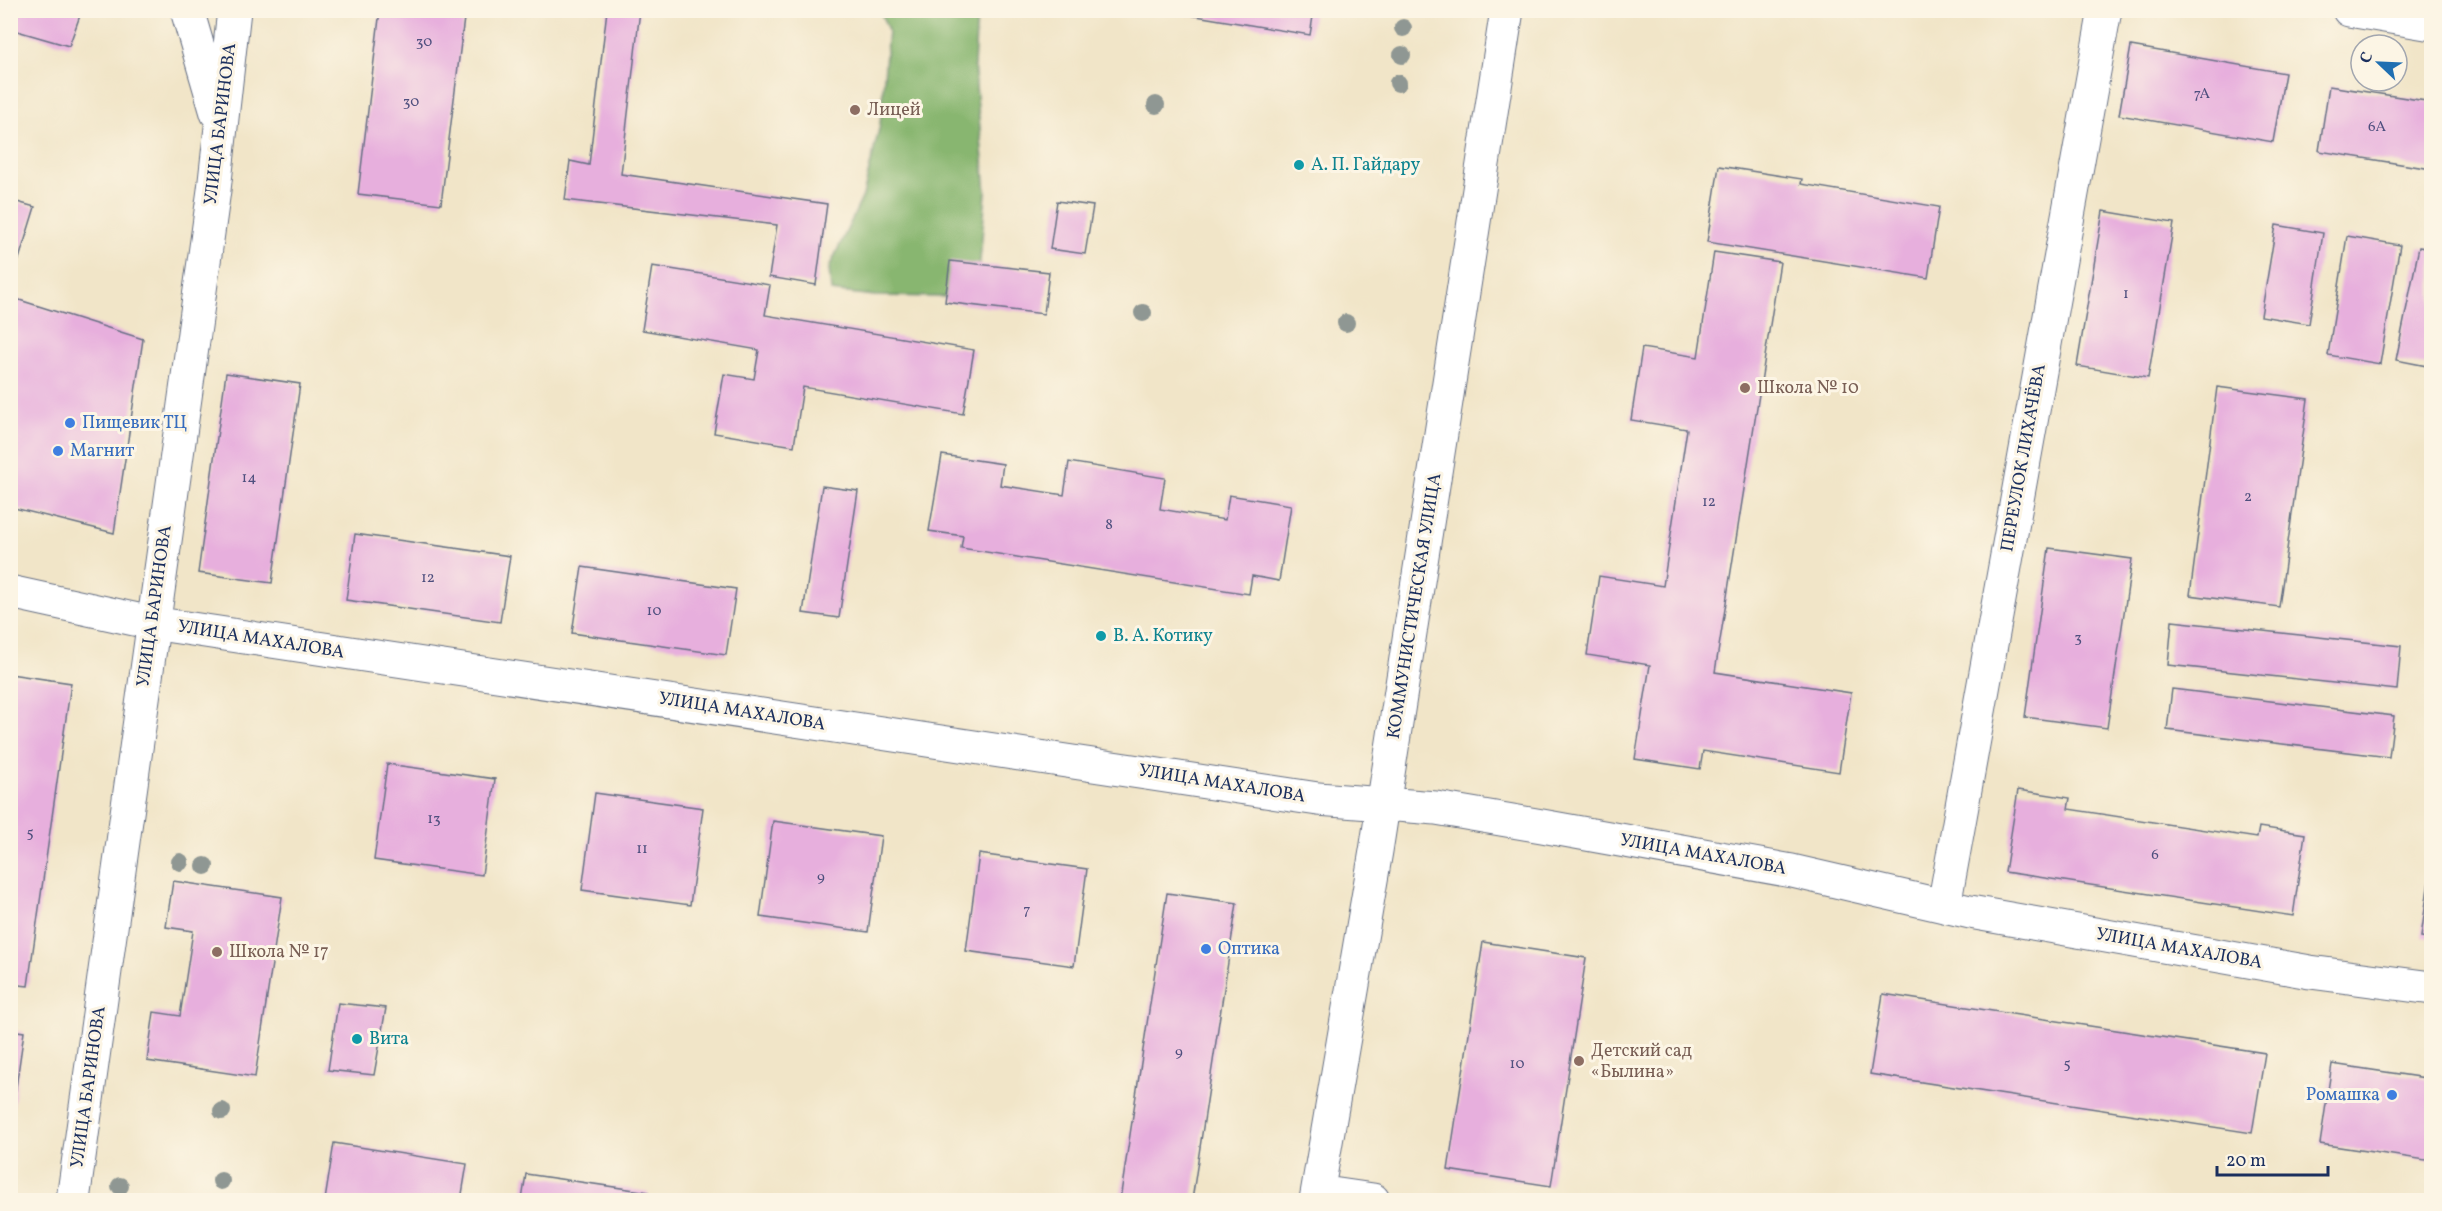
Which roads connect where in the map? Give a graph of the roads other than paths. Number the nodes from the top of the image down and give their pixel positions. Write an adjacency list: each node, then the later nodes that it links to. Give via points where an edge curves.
1 (187, 10): 7 (street)
2 (234, 10): 7 (street, УЛИЦА БАРИНОВА)
3 (1507, 10): 10 (street, КОММУНИСТИЧЕСКАЯ УЛИЦА)
4 (2105, 10): 11 (street, ПЕРЕУЛОК ЛИХАЧЁВА)
5 (2349, 10): 6 (street)
6 (2432, 24)
7 (221, 129): 9 (street, УЛИЦА БАРИНОВА)
8 (10, 592): 9 (street, УЛИЦА МАХАЛОВА)
9 (152, 623): 10 (street, УЛИЦА МАХАЛОВА, via 1318,799); 14 (street, УЛИЦА БАРИНОВА)
10 (1384, 804): 11 (street, УЛИЦА МАХАЛОВА, via 1436,808 1780,869); 13 (street, КОММУНИСТИЧЕСКАЯ УЛИЦА)
11 (1944, 906): 12 (street, УЛИЦА МАХАЛОВА, via 2310,972)
12 (2432, 988)
13 (1317, 1196): 15 (street)
14 (73, 1200)
15 (1373, 1200)

